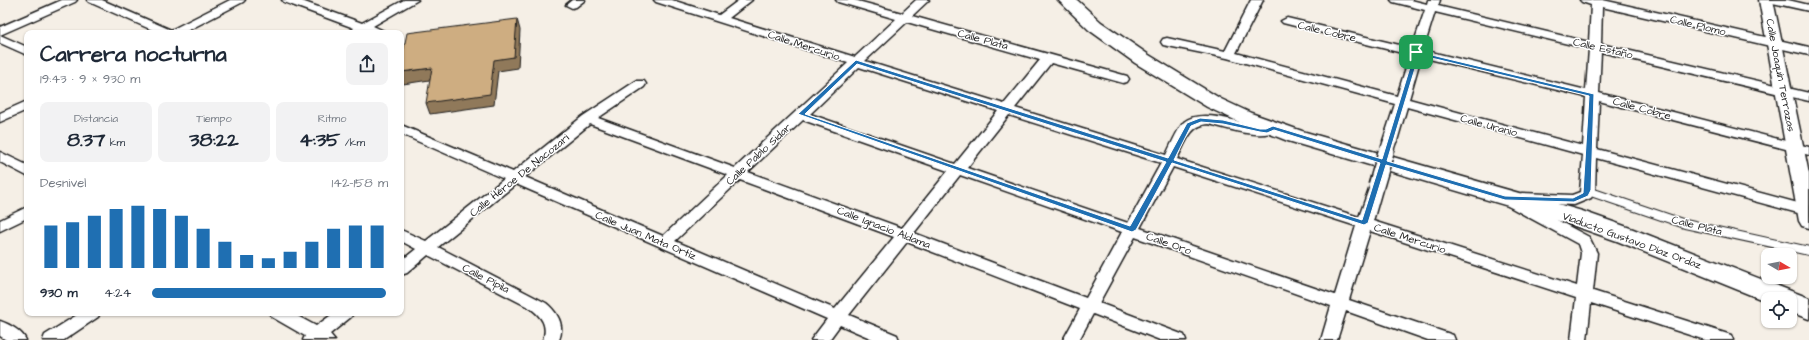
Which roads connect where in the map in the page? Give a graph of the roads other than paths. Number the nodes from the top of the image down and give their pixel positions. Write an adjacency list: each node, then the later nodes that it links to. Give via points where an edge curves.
1 (71, 0): 26 (street)
2 (93, 0): 22 (street)
3 (239, 0): 23 (street)
4 (288, 0): 21 (street)
5 (412, 0): 21 (street)
6 (660, 0): 19 (street, Calle Mercurio)
7 (746, 0): 19 (street)
8 (842, 0): 18 (street, Calle Plata)
9 (923, 0): 18 (street, Calle Pablo Sidar)
10 (1067, 0): 48 (main road, Viaducto Gustavo Díaz Ordaz, via 1095,26 1180,83 1214,103)
11 (1257, 0): 34 (street)
12 (1397, 0): 16 (street, Calle Estaño)
13 (1766, 0): 29 (street, Calle Joaquín Terrazas)
14 (1772, 0): 17 (street)
15 (1593, 1): 29 (street, Calle Plomo); 30 (street)
16 (1432, 4): 30 (street, Calle Estaño); 33 (street)
17 (1809, 8)
18 (904, 18): 35 (street, Calle Plata); 36 (street, Calle Pablo Sidar)
19 (721, 19): 36 (street, Calle Mercurio)
20 (1287, 21): 33 (street, Calle Cobre)
21 (363, 27): 24 (street); 25 (street)
22 (162, 30)
23 (180, 30)
24 (358, 30)
25 (372, 30)
26 (0, 31)
27 (0, 39): 31 (street)
28 (1167, 42): 34 (street, Calle Uranio)
29 (1775, 43): 32 (street, Calle Plomo); 39 (street, Calle Joaquín Terrazas)
30 (1595, 46): 39 (street, Calle Estaño); 40 (street)
31 (24, 50)
32 (1809, 50)
33 (1416, 52): 40 (street, Calle Cobre); 42 (street)
34 (1229, 55): 42 (street, Calle Uranio)
35 (1049, 57): 37 (street, Calle Plata); 44 (street)
36 (856, 62): 44 (street, Calle Mercurio); 45 (street, Calle Pablo Sidar)
37 (1123, 79)
38 (640, 84): 47 (street, Calle Héroe De Nacozari)
39 (1783, 91): 41 (street, Calle Estaño); 50 (street, Calle Joaquín Terrazas)
40 (1592, 95): 50 (street, Calle Cobre); 51 (street)
41 (1809, 97)
42 (1402, 101): 51 (street, Calle Uranio); 62 (street, bridge)
43 (24, 106): 46 (street)
44 (1006, 110): 53 (street, Calle Mercurio); 55 (street)
45 (801, 114): 55 (street, Calle Oro); 56 (street, Calle Pablo Sidar)
46 (0, 118)
47 (588, 119): 56 (street, Calle Ignacio Aldama); 57 (street, Calle Héroe De Nacozari)
48 (1273, 128): 53 (street, via 1260,131 1200,120 1189,124); 59 (main road, Viaducto Gustavo Díaz Ordaz)
49 (404, 130): 57 (street, Calle Juan Mata Ortíz)
50 (1802, 150): 61 (street, Calle Joaquín Terrazas)
51 (1590, 152): 58 (street); 61 (street, Calle Uranio)
52 (0, 156): 54 (street)
53 (1170, 161): 62 (street, Calle Mercurio); 64 (street)
54 (24, 169)
55 (958, 169): 64 (street, Calle Oro); 65 (street)
56 (738, 173): 65 (street, Calle Ignacio Aldama); 67 (street, Calle Pablo Sidar)
57 (514, 178): 67 (street, Calle Juan Mata Ortíz); 68 (street, Calle Héroe De Nacozari)
58 (1588, 190): 59 (street, via 1586,195 1574,200); 69 (lane, Calle Plata, via 1685,224)
59 (1505, 198): 71 (main road, Viaducto Gustavo Díaz Ordaz, via 1603,227); 72 (street, via 1584,241 1589,253)
60 (24, 214): 63 (street)
61 (1808, 214)
62 (1364, 223): 72 (street, Calle Mercurio); 73 (street)
63 (0, 226)
64 (1132, 230): 73 (street, Calle Oro); 75 (street)
65 (905, 234): 75 (street, Calle Ignacio Aldama); 80 (street)
66 (404, 236): 68 (street, Calle Pípila)
67 (664, 243): 80 (street, Calle Juan Mata Ortíz)
68 (427, 248): 70 (street, Calle Héroe De Nacozari); 83 (street, Calle Pípila, via 536,304 548,313 553,324)
69 (1809, 251)
70 (404, 267)
71 (1767, 292)
72 (1584, 295): 92 (street); 93 (street, Calle Mercurio)
73 (1341, 302): 90 (street); 91 (street, Calle Oro)
74 (1797, 304): 76 (main road)
75 (1090, 306): 88 (street); 89 (street, Calle Ignacio Aldama)
76 (1809, 309)
77 (87, 316): 85 (street)
78 (283, 316): 82 (street)
79 (342, 316): 82 (street)
80 (838, 317): 86 (street); 87 (street, Calle Juan Mata Ortíz)
81 (0, 327): 84 (street)
82 (319, 338)
83 (552, 338)
84 (18, 340)
85 (51, 340)
86 (819, 340)
87 (891, 340)
88 (1071, 340)
89 (1178, 340)
90 (1329, 340)
91 (1447, 340)
92 (1579, 340)
93 (1725, 340)

